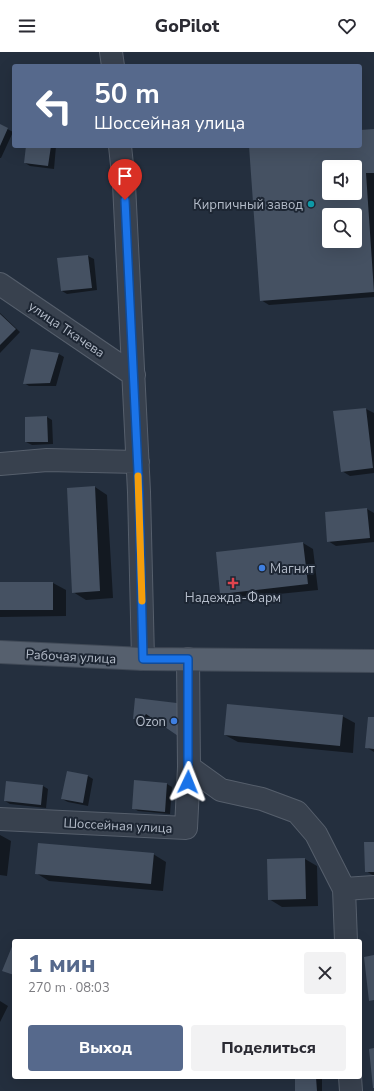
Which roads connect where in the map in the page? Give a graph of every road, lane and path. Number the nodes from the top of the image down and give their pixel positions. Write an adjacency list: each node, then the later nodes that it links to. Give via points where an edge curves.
1 (111, 52): 2 (street)
2 (113, 64)
3 (120, 148): 5 (street)
4 (0, 284): 5 (street, улица Ткачева)
5 (134, 375): 6 (street)
6 (138, 462): 7 (street, via 47,460); 9 (street)
7 (0, 464)
8 (0, 652): 9 (main road, Рабочая улица)
9 (143, 659): 10 (main road)
10 (188, 659): 11 (main road); 12 (street, Шоссейная улица)
11 (374, 661)
12 (189, 767): 13 (street, Шоссейная улица, via 186,828); 15 (street, via 221,790 262,799 297,812 316,834)
13 (0, 819)
14 (374, 887): 15 (street)
15 (344, 889): 16 (street)
16 (346, 939)
17 (350, 1079): 18 (street)
18 (351, 1091)

